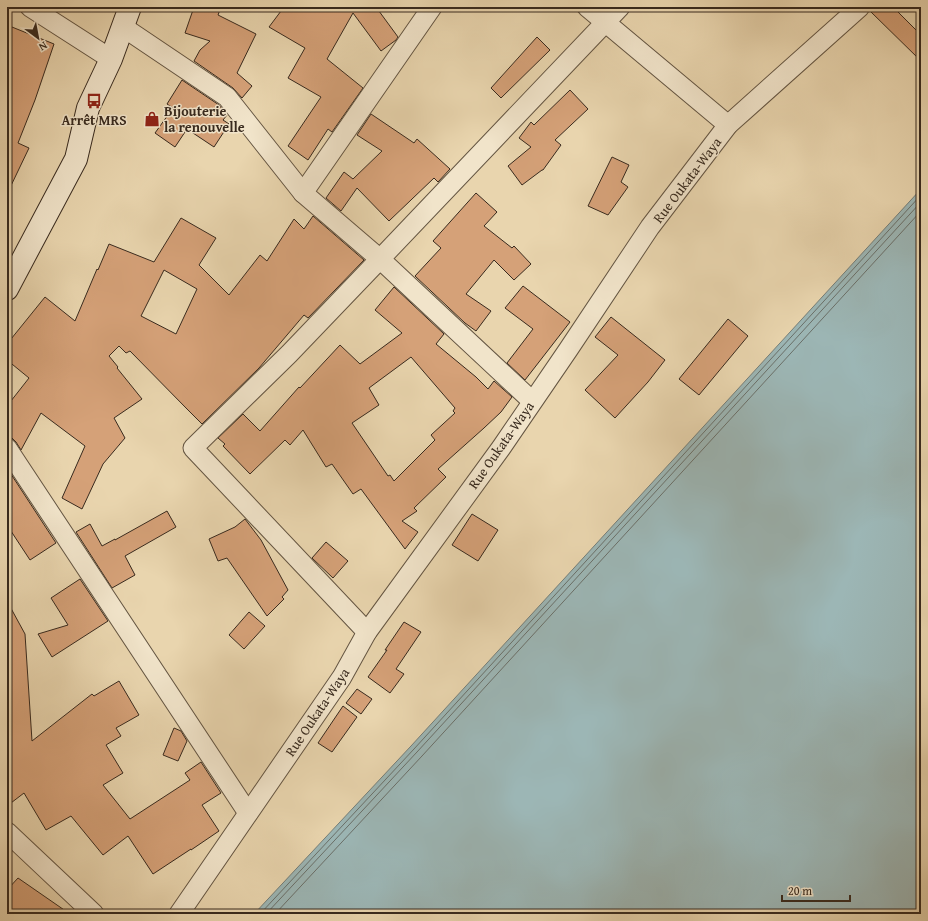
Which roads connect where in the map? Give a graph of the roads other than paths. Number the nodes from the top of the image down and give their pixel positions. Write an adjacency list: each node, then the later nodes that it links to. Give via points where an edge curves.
1 (30, 7): 8 (street)
2 (432, 7): 10 (street)
3 (587, 7): 7 (street)
4 (620, 7): 7 (street)
5 (860, 7): 9 (street, Rue Oukata-Waya)
6 (126, 17): 8 (street); 10 (street, via 227,97)
7 (606, 22): 9 (street); 11 (street)
8 (112, 60): 12 (street, via 88,108 76,159)
9 (728, 125): 13 (street, Rue Oukata-Waya, via 650,227)
10 (303, 193): 11 (street)
11 (380, 259): 13 (street); 15 (street, via 289,354 193,448)
12 (7, 289)
13 (532, 401): 15 (street, Rue Oukata-Waya, via 501,448)
14 (7, 448): 16 (street)
15 (367, 632): 16 (street, Rue Oukata-Waya, via 342,677)
16 (248, 812): 19 (street, Rue Oukata-Waya)
17 (9, 837): 18 (street)
18 (94, 914)
19 (178, 914)

